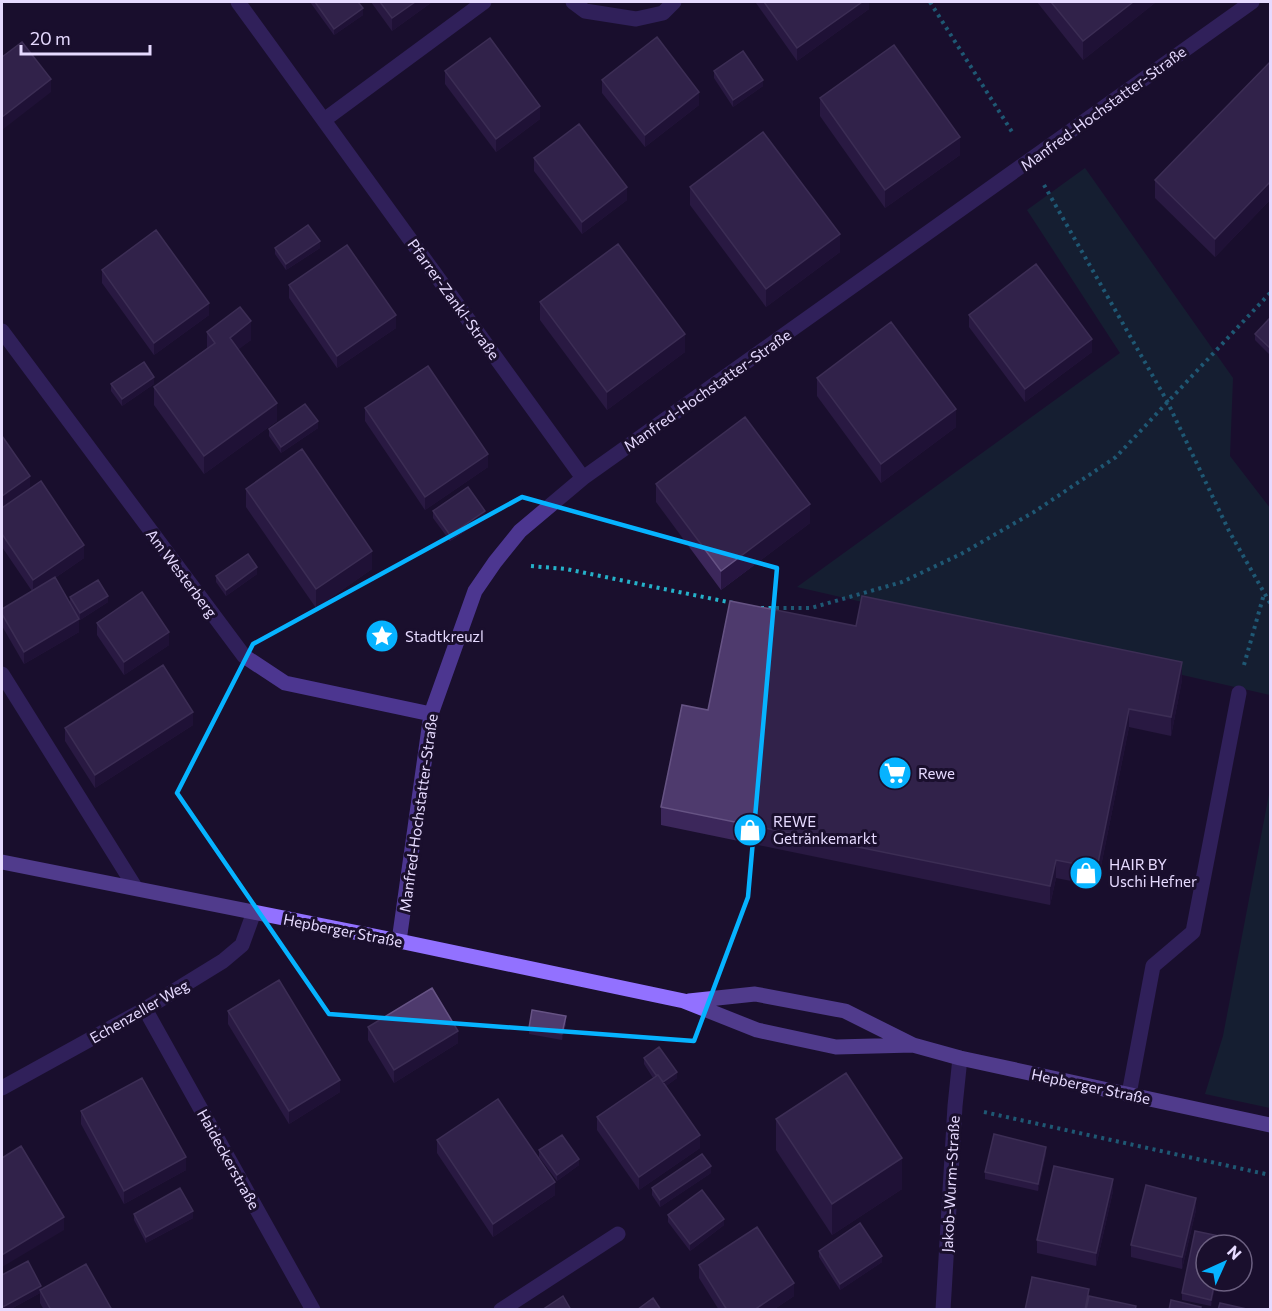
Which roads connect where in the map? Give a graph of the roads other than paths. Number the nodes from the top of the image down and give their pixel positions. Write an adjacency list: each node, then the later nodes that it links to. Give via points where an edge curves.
1 (238, 2): 6 (street, Pfarrer-Zankl-Straße)
2 (483, 2): 6 (street)
3 (573, 2): 4 (street, via 585,11 636,19 663,13)
4 (674, 2)
5 (1252, 2): 8 (street, Manfred-Hochstatter-Straße)
6 (324, 120): 8 (street, Pfarrer-Zankl-Straße)
7 (2, 331): 11 (street, Am Westerberg, via 244,656 285,683)
8 (583, 478): 11 (street, Manfred-Hochstatter-Straße, via 520,531 475,591)
9 (2, 674): 13 (street)
10 (1239, 693): 21 (street, via 1193,932 1153,966)
11 (430, 714): 15 (street, Manfred-Hochstatter-Straße)
12 (2, 862): 13 (street, Hepberger Straße)
13 (135, 888): 14 (street, Hepberger Straße)
14 (254, 912): 15 (street, Hepberger Straße); 17 (street, Echenzeller Weg, via 242,945)
15 (399, 941): 16 (street, Hepberger Straße)
16 (684, 1001): 18 (street, Hepberger Straße, via 757,1030 836,1047); 18 (street, Hepberger Straße, via 755,994 845,1011)
17 (146, 1009): 20 (street, Echenzeller Weg); 24 (street, Haideckerstraße)
18 (913, 1045): 19 (street, Hepberger Straße)
19 (960, 1058): 21 (street, Hepberger Straße); 26 (street, Jakob-Wurm-Straße)
20 (2, 1088)
21 (1129, 1094): 22 (street, Hepberger Straße)
22 (1270, 1125)
23 (618, 1234): 25 (street)
24 (313, 1310)
25 (501, 1310)
26 (942, 1310)

